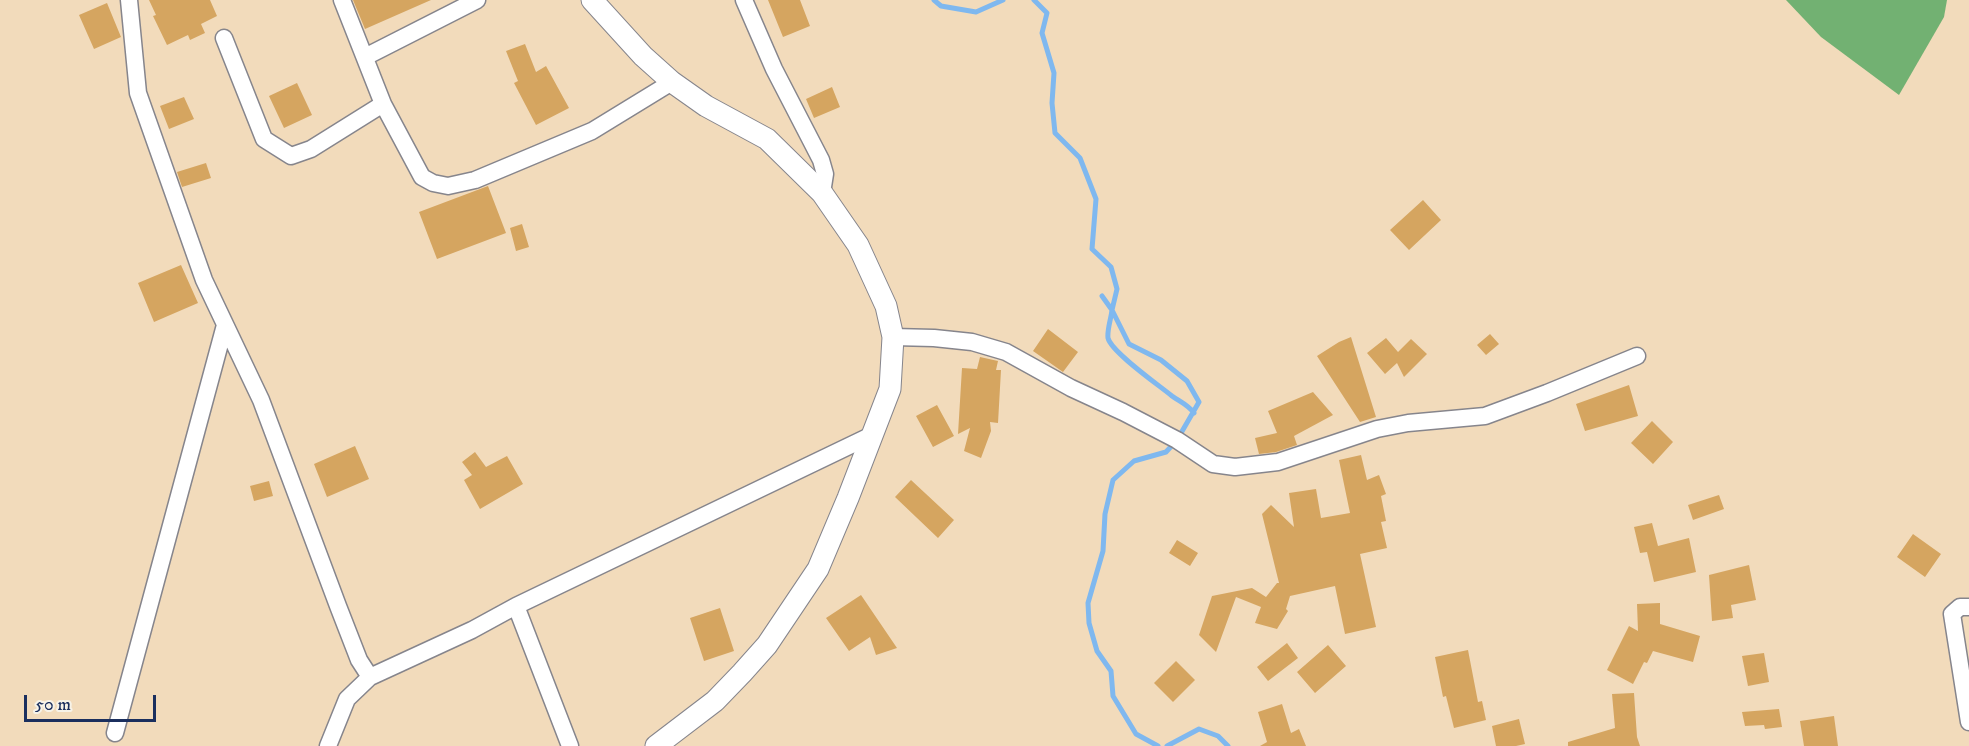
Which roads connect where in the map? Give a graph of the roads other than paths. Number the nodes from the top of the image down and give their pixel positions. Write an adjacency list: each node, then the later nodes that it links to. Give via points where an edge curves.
1 (129, 0): 11 (street, via 138,93 204,280)
2 (342, 0): 7 (street)
3 (477, 0): 7 (street)
4 (592, 0): 8 (street)
5 (744, 0): 10 (street, via 821,160 825,174)
6 (224, 38): 9 (street, via 264,139 291,156 311,149)
7 (365, 57): 9 (street)
8 (672, 82): 9 (street, via 592,131 475,180 448,186 422,177); 10 (street, via 706,106 767,139)
9 (383, 104)
10 (822, 193): 12 (street, via 858,244 886,306)
11 (225, 325): 17 (street, via 261,400 346,627); 19 (street)
12 (893, 337): 13 (street, via 972,342 1006,352 1177,440 1213,464 1235,467 1278,462 1387,427 1485,416); 14 (street, via 890,389)
13 (1637, 356)
14 (872, 435): 15 (street); 22 (street, via 818,568 767,645 715,701)
15 (516, 606): 17 (street); 21 (street)
16 (1969, 607): 18 (street, via 1960,607 1952,614)
17 (370, 677): 20 (street, via 347,699)
18 (1969, 722)
19 (115, 733)
20 (328, 746)
21 (570, 746)
22 (656, 746)

